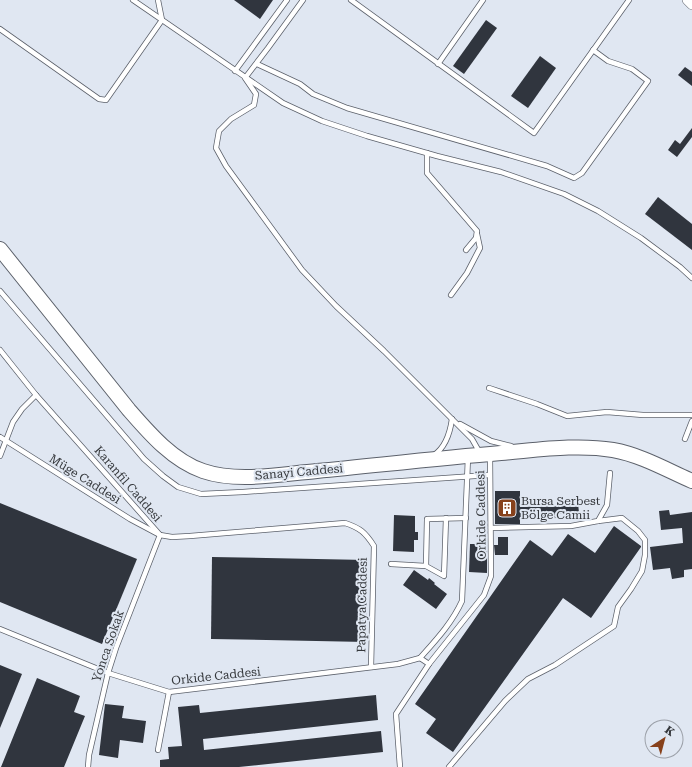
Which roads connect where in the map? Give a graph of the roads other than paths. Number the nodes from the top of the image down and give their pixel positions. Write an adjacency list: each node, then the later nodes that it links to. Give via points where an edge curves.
1 (158, 0): 10 (lane)
2 (287, 0): 15 (lane)
3 (304, 0): 13 (lane)
4 (351, 0): 14 (lane)
5 (483, 0): 14 (lane)
6 (629, 0): 12 (lane)
7 (687, 0): 9 (street)
8 (135, 1): 10 (lane)
9 (692, 5)
10 (162, 20): 11 (lane, via 106,100 100,99); 15 (lane)
11 (0, 29)
12 (593, 50): 13 (lane, via 608,61 632,69 648,81 582,173 574,178 547,166 347,108 313,94 300,84); 14 (lane, via 534,134)
13 (257, 64): 16 (lane)
14 (438, 64)
15 (236, 71): 16 (lane)
16 (245, 78): 17 (lane, via 283,104 322,121); 28 (lane, via 256,94 254,105 231,119 219,131 216,148 226,166 302,270)
17 (427, 153): 18 (lane, via 427,173); 21 (lane, via 501,172 564,194 598,211 641,238)
18 (477, 233): 20 (lane); 23 (lane, via 480,248 467,273)
19 (0, 249): 36 (main road, Sanayi Caddesi, via 129,410 159,441 188,464 202,471 222,476 244,477)
20 (466, 250)
21 (692, 278)
22 (0, 291): 39 (lane, via 144,459 178,487 201,494)
23 (450, 295)
24 (0, 350): 26 (lane, Karanfil Caddesi)
25 (489, 388): 27 (lane, via 567,416 607,412)
26 (36, 396): 32 (lane, via 13,422); 46 (lane, Karanfil Caddesi)
27 (692, 415)
28 (452, 419): 33 (lane, via 491,442); 34 (lane, via 472,439); 36 (lane, via 445,444)
29 (692, 421): 31 (lane)
30 (0, 437): 32 (lane, Müge Caddesi)
31 (685, 439)
32 (6, 441): 35 (lane); 46 (lane, Müge Caddesi)
33 (530, 450): 34 (main road, Sanayi Caddesi); 40 (main road, Sanayi Caddesi, via 612,450 632,455)
34 (479, 454): 36 (main road, Sanayi Caddesi); 38 (lane, Orkide Caddesi); 39 (lane, Orkide Caddesi)
35 (0, 456)
36 (427, 460)
37 (610, 473): 43 (lane, via 607,505)
38 (489, 475): 39 (lane); 45 (lane, Orkide Caddesi)
39 (468, 476): 42 (lane, Orkide Caddesi)
40 (692, 481)
41 (446, 518): 42 (lane); 48 (lane, via 427,519); 48 (lane, via 444,576)
42 (466, 518): 50 (lane, Orkide Caddesi, via 462,601 457,613)
43 (598, 521): 45 (lane, via 572,526); 58 (lane, via 622,518 645,540 642,571 618,607 614,626 555,665 528,679 505,701)
44 (357, 527): 46 (lane, Karanfil Caddesi, via 332,524 190,536); 52 (lane, Papatya Caddesi, via 367,535 374,546)
45 (491, 528): 51 (lane, Orkide Caddesi, via 492,569 488,587)
46 (160, 535): 53 (lane, Yonca Sokak)
47 (391, 564): 48 (lane)
48 (426, 566)
49 (0, 629): 53 (lane, Orkide Caddesi)
50 (420, 658): 51 (lane); 52 (lane, Orkide Caddesi)
51 (429, 664): 57 (lane, Orkide Caddesi, via 396,714)
52 (371, 667): 54 (lane, Orkide Caddesi)
53 (108, 673): 54 (lane, Orkide Caddesi); 56 (lane, Yonca Sokak)
54 (170, 692): 55 (lane)
55 (158, 750)
56 (88, 767)
57 (400, 767)
58 (449, 767)

